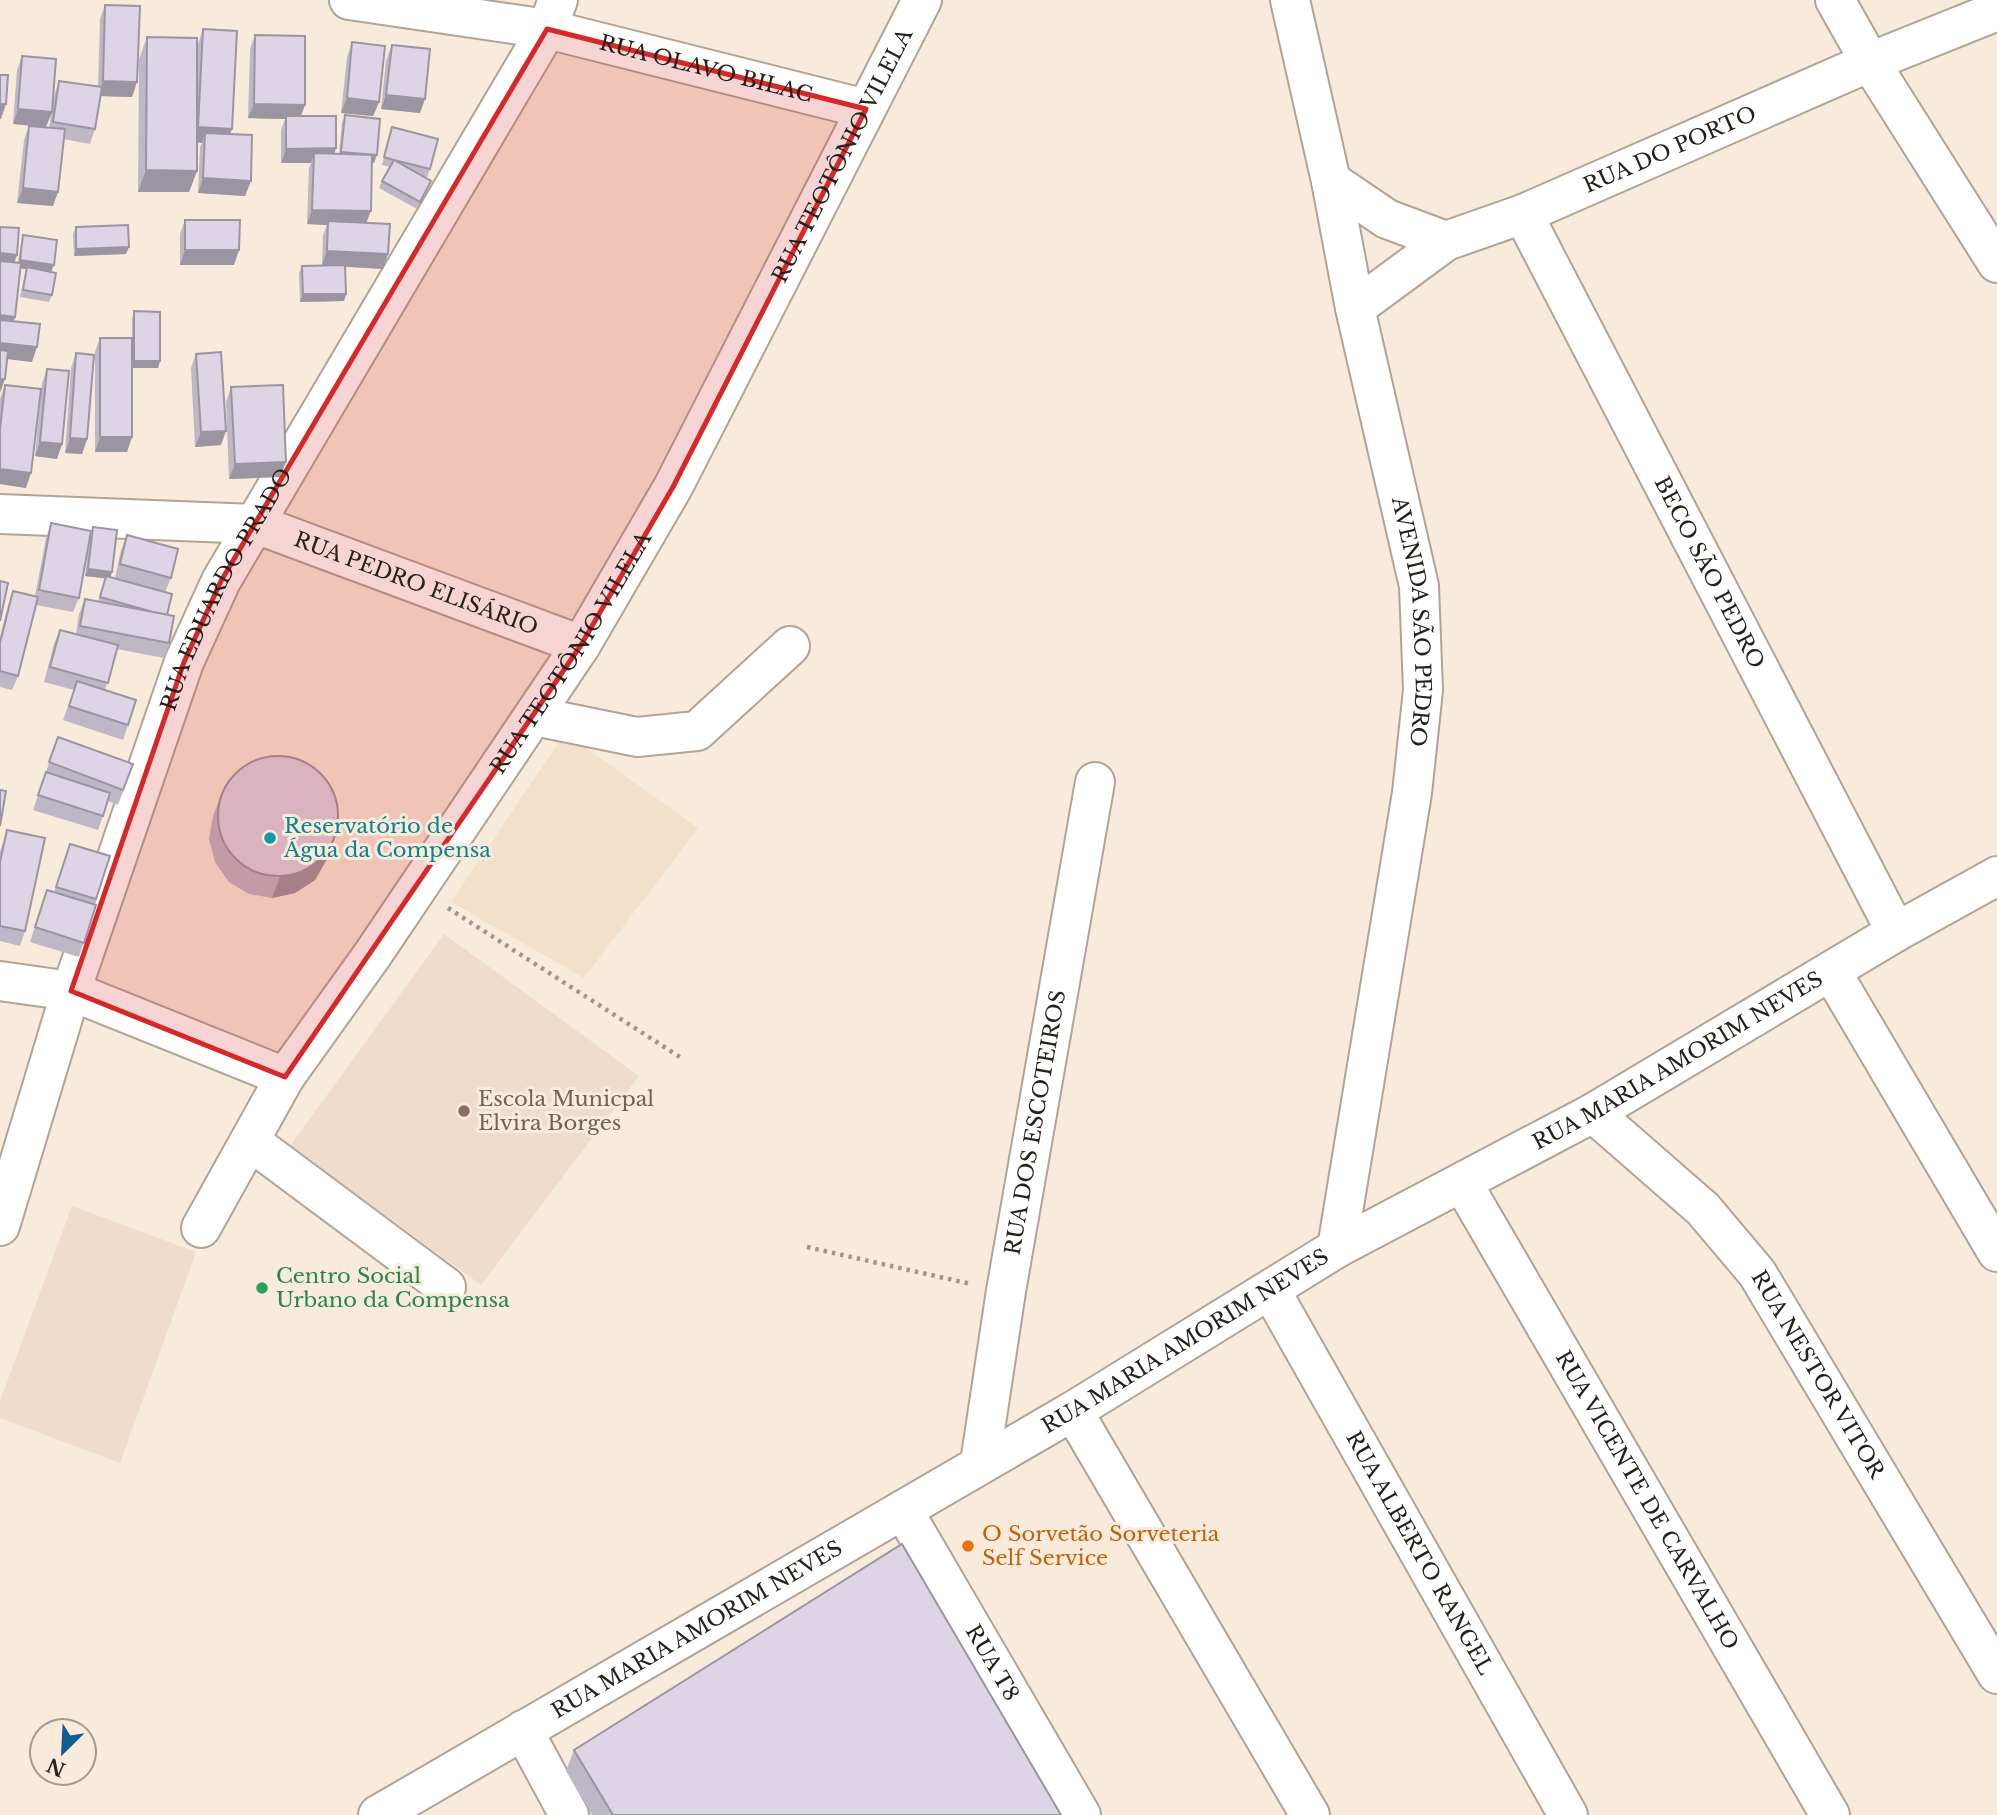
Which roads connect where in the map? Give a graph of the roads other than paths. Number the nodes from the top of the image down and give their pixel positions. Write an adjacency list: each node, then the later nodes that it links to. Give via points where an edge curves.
1 (349, 0): 6 (street, RUA OLAVO BILAC)
2 (922, 0): 8 (street, RUA TEOTÔNIO VILELA)
3 (1290, 0): 9 (street, AVENIDA SÃO PEDRO)
4 (1835, 0): 7 (street)
5 (1997, 11): 7 (street, RUA DO PORTO)
6 (553, 15): 8 (street, RUA OLAVO BILAC); 15 (street, RUA EDUARDO PRADO)
7 (1870, 62): 10 (street, RUA DO PORTO); 12 (street)
8 (866, 109): 16 (street, RUA TEOTÔNIO VILELA, via 673,487)
9 (1331, 181): 11 (street, via 1387,219); 13 (street, AVENIDA SÃO PEDRO)
10 (1523, 214): 11 (street, RUA DO PORTO); 21 (street, BECO SÃO PEDRO)
11 (1446, 241): 13 (street, RUA DO PORTO)
12 (1997, 263)
13 (1355, 308): 31 (street, AVENIDA SÃO PEDRO, via 1419,586 1423,690 1412,793)
14 (0, 514): 15 (street, RUA PEDRO ELISÁRIO)
15 (256, 524): 16 (street, RUA PEDRO ELISÁRIO); 24 (street, RUA EDUARDO PRADO, via 221,581 184,662)
16 (581, 645): 18 (street, RUA TEOTÔNIO VILELA)
17 (790, 646): 18 (street, via 697,731 637,737)
18 (534, 716): 25 (street, RUA TEOTÔNIO VILELA)
19 (1096, 782): 36 (street, RUA DOS ESCOTEIROS)
20 (1997, 876): 21 (street, RUA MARIA AMORIM NEVES)
21 (1896, 932): 22 (street, RUA MARIA AMORIM NEVES)
22 (1831, 971): 26 (street, RUA MARIA AMORIM NEVES); 32 (street)
23 (0, 981): 24 (street)
24 (71, 991): 25 (street); 29 (street, RUA EDUARDO PRADO)
25 (285, 1077): 27 (street, RUA TEOTÔNIO VILELA)
26 (1593, 1113): 28 (street, RUA MARIA AMORIM NEVES); 38 (street, RUA NESTOR VITOR, via 1703,1209 1758,1273)
27 (250, 1141): 30 (street, RUA TEOTÔNIO VILELA); 33 (street)
28 (1462, 1184): 31 (street, RUA MARIA AMORIM NEVES); 45 (street, RUA VICENTE DE CARVALHO)
29 (0, 1226)
30 (201, 1228)
31 (1337, 1248): 34 (street, RUA MARIA AMORIM NEVES)
32 (1997, 1252)
33 (446, 1287)
34 (1271, 1291): 35 (street, RUA MARIA AMORIM NEVES); 44 (street, RUA ALBERTO RANGEL)
35 (1073, 1410): 36 (street, RUA MARIA AMORIM NEVES); 43 (street)
36 (980, 1463): 37 (street, RUA MARIA AMORIM NEVES)
37 (903, 1510): 39 (street, RUA MARIA AMORIM NEVES); 42 (street, RUA T8)
38 (1997, 1674)
39 (523, 1730): 40 (street, RUA MARIA AMORIM NEVES); 41 (street)
40 (378, 1815)
41 (569, 1815)
42 (1081, 1815)
43 (1310, 1815)
44 (1569, 1815)
45 (1830, 1815)

